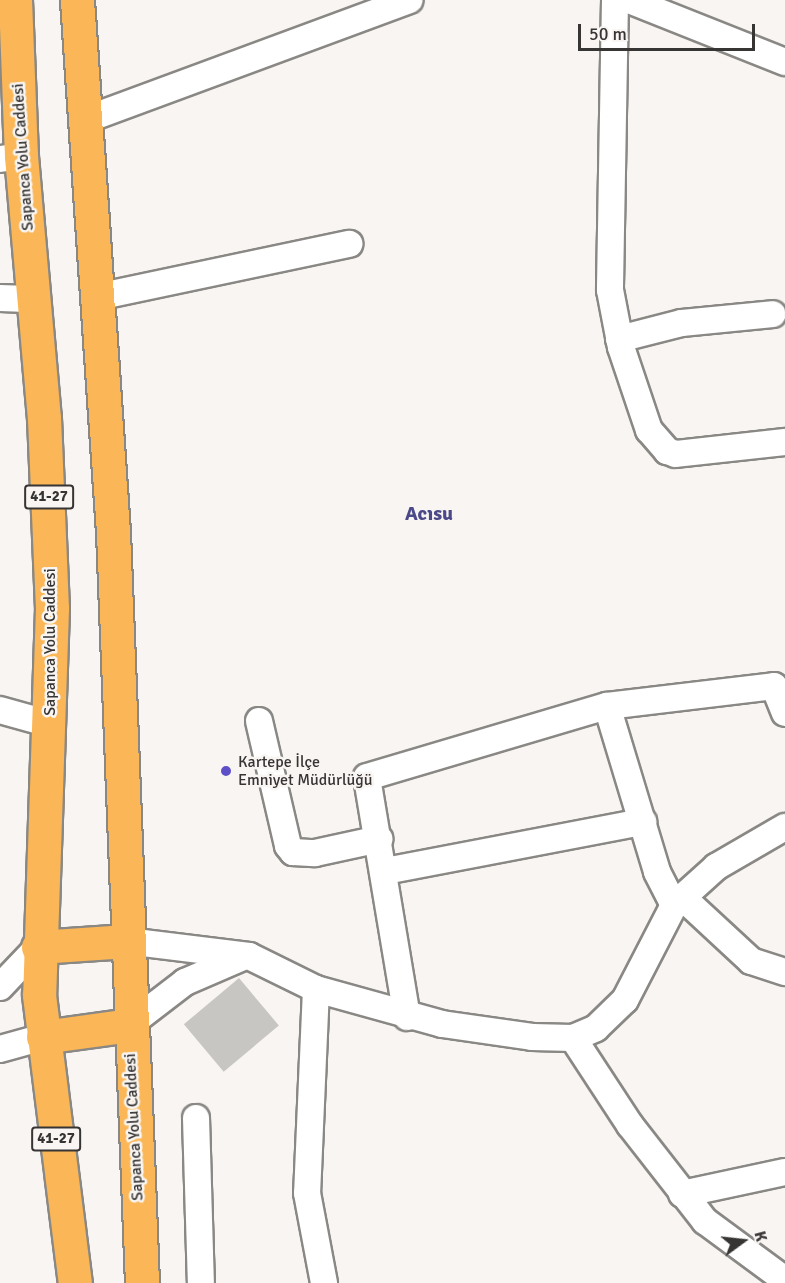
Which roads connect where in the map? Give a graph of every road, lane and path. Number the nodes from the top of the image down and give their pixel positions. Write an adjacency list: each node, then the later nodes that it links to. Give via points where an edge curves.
1 (15, 0): 8 (highway, Sapanca Yolu Caddesi / 41-27)
2 (78, 0): 7 (highway, Sapanca Yolu Caddesi)
3 (409, 0): 7 (street)
4 (615, 0): 14 (street, via 608,250)
5 (629, 0): 6 (street)
6 (785, 62)
7 (85, 120): 10 (highway, Sapanca Yolu Caddesi)
8 (10, 157): 12 (highway, Sapanca Yolu Caddesi / 41-27)
9 (349, 244): 10 (street)
10 (97, 297): 26 (highway, Sapanca Yolu Caddesi, via 113,532)
11 (0, 298): 12 (street)
12 (34, 299): 20 (highway, Sapanca Yolu Caddesi / 41-27, via 50,521)
13 (773, 314): 14 (street, via 682,323)
14 (619, 339): 15 (street, via 649,430 667,451)
15 (785, 442)
16 (607, 706): 18 (street, via 774,686); 21 (street); 23 (street, via 367,777)
17 (0, 711): 20 (street)
18 (785, 713)
19 (259, 721): 23 (street, via 288,846 293,852 315,854)
20 (50, 724): 27 (highway, Sapanca Yolu Caddesi / 41-27)
21 (643, 822): 24 (street); 25 (street, via 657,872)
22 (785, 827): 25 (street, via 726,860)
23 (379, 839): 24 (street)
24 (385, 871): 32 (street)
25 (678, 901): 29 (street, via 751,961); 35 (street, via 625,1000 596,1028)
26 (127, 941): 27 (highway); 28 (street); 33 (highway, Sapanca Yolu Caddesi)
27 (38, 947): 30 (street); 34 (highway, Sapanca Yolu Caddesi / 41-27)
28 (249, 956): 31 (street); 33 (street, via 185,982)
29 (785, 972)
30 (0, 987)
31 (316, 989): 32 (street); 44 (street, via 307,1193)
32 (407, 1017): 35 (street, via 532,1037)
33 (129, 1024): 34 (highway); 42 (highway, Sapanca Yolu Caddesi)
34 (43, 1037): 36 (street); 41 (highway, Sapanca Yolu Caddesi / 41-27)
35 (573, 1038): 39 (street, via 630,1125)
36 (0, 1048)
37 (196, 1118): 43 (street)
38 (785, 1172): 39 (street)
39 (682, 1194): 40 (street, via 724,1238)
40 (785, 1280)
41 (75, 1283)
42 (142, 1283)
43 (201, 1283)
44 (324, 1283)

